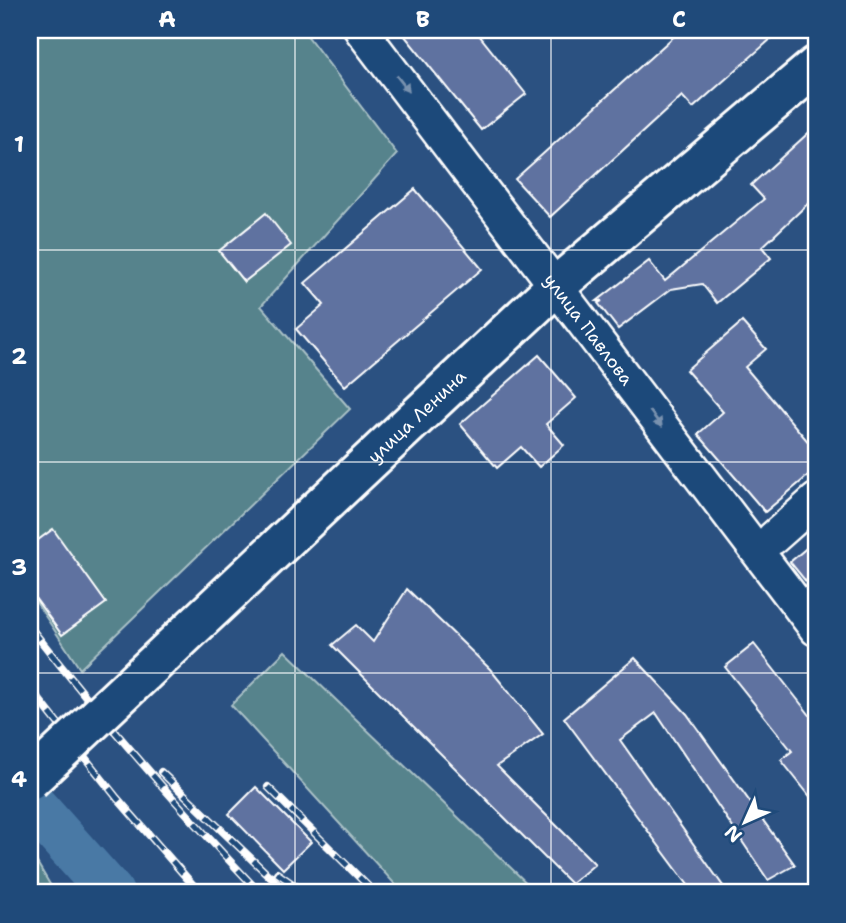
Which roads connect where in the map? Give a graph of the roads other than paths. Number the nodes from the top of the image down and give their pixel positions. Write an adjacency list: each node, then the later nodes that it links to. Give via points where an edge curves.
1 (361, 30): 3 (street, улица Павлова, one-way to 3)
2 (816, 66): 3 (main road, улица Ленина)
3 (555, 288): 6 (street, улица Павлова, one-way to 6); 7 (main road, улица Ленина, bridge)
4 (816, 500): 5 (street)
5 (773, 538)
6 (816, 629)
7 (30, 780)

